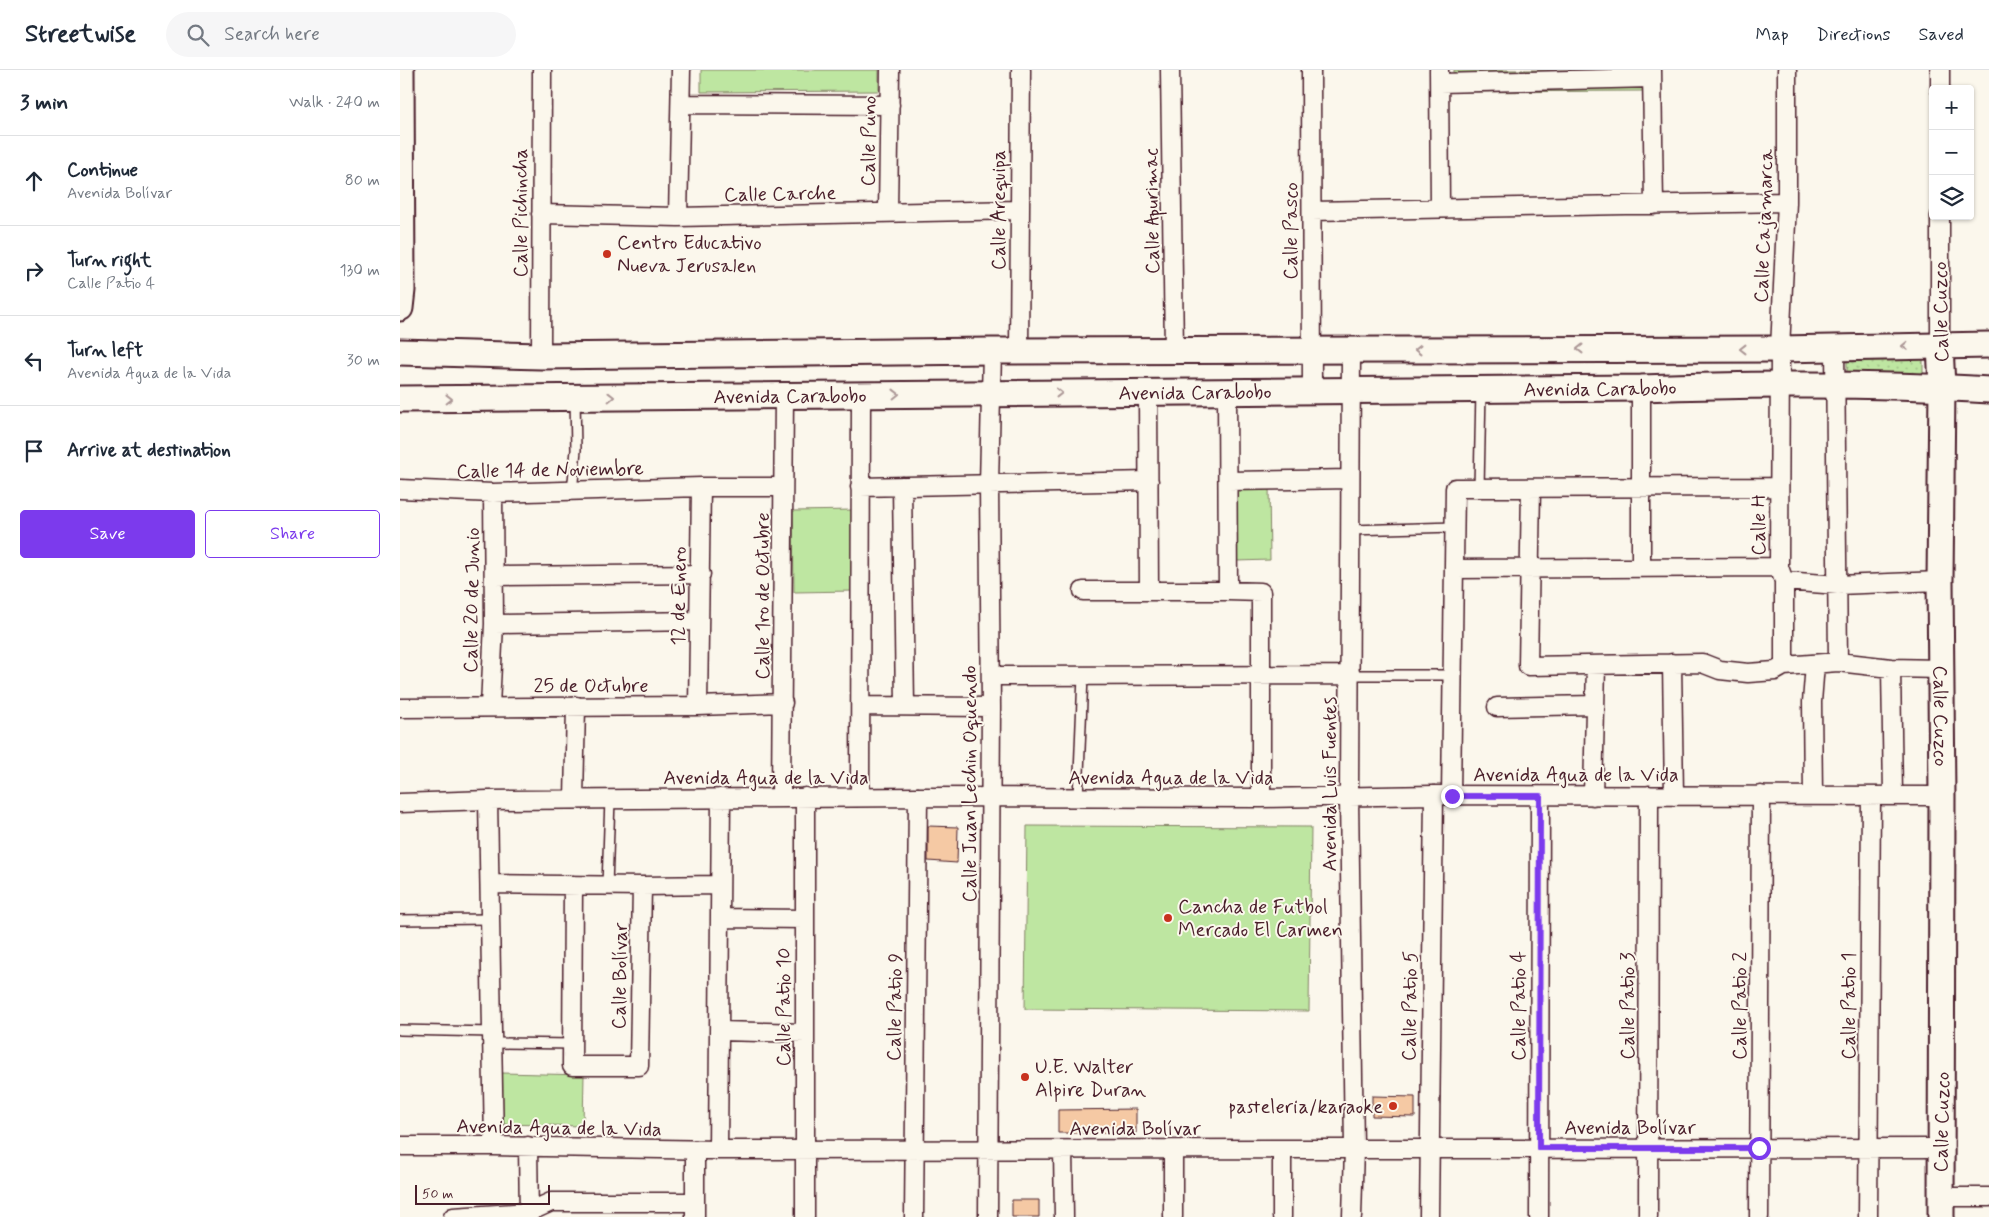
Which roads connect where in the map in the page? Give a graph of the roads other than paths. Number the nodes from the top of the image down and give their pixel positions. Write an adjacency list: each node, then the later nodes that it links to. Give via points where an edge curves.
1 (401, 70): 24 (street)
2 (542, 70): 21 (street, Calle Pichincha)
3 (681, 70): 13 (street)
4 (890, 70): 14 (street, Calle Puno)
5 (1021, 70): 18 (street, Calle Arequipa)
6 (1170, 70): 30 (street, Calle Apurimac)
7 (1311, 70): 19 (street, Calle Pasco)
8 (1788, 70): 15 (street, Calle Cajamarca)
9 (1940, 70): 12 (street)
10 (1652, 74): 11 (street); 16 (street)
11 (1440, 76): 17 (street)
12 (1940, 85)
13 (681, 104): 14 (street); 22 (street)
14 (890, 105): 20 (street, Calle Puno)
15 (1787, 202): 16 (street); 28 (street, Calle Cajamarca)
16 (1654, 205): 17 (street)
17 (1440, 208): 19 (street)
18 (1019, 210): 20 (street, Calle Carche); 33 (street, Calle Arequipa)
19 (1312, 211): 31 (street, Calle Pasco)
20 (888, 213): 22 (street, Calle Carche)
21 (542, 214): 22 (street, Calle Carche); 35 (street, Calle Pichincha)
22 (678, 217)
23 (1940, 220): 25 (street, Calle Cuzco)
24 (400, 308)
25 (1940, 345): 26 (street, Avenida Carabobo); 27 (street, Avenida Carabobo, one-way to 27); 39 (street, Calle Cuzco)
26 (1989, 345)
27 (1835, 348): 28 (street, Avenida Carabobo); 37 (street)
28 (1780, 349): 32 (street, Avenida Carabobo, one-way to 32); 36 (street, Calle Cajamarca)
29 (992, 350): 33 (street, Avenida Carabobo); 35 (street, Avenida Carabobo); 45 (street, Calle Juan Lechin Oquendo)
30 (1174, 350): 31 (street, Avenida Carabobo); 33 (street, Avenida Carabobo)
31 (1312, 350): 32 (street, Avenida Carabobo); 42 (street, Calle Pasco)
32 (1351, 350): 43 (street, Avenida Luis Fuentes)
33 (1019, 351)
34 (400, 352): 35 (street, Avenida Carabobo)
35 (542, 356)
36 (1780, 384): 37 (street, Avenida Carabobo); 38 (street, Avenida Carabobo); 59 (street, Calle H)
37 (1835, 386): 39 (street, Avenida Carabobo); 75 (street)
38 (1641, 388): 40 (street, Avenida Carabobo); 62 (street)
39 (1942, 388): 41 (street, Avenida Carabobo); 74 (street, Calle Cuzco)
40 (1481, 389): 43 (street, Avenida Carabobo); 60 (lane)
41 (1989, 390)
42 (1312, 391): 43 (street, Avenida Carabobo); 44 (street, Avenida Carabobo)
43 (1351, 391): 51 (street, Avenida Luis Fuentes)
44 (1227, 392): 46 (street, Avenida Carabobo); 53 (street)
45 (991, 393): 46 (street, Avenida Carabobo, one-way to 46); 47 (street, Avenida Carabobo, one-way to 45); 54 (street, Calle Juan Lechin Oquendo)
46 (1148, 393): 52 (street)
47 (861, 394): 48 (street, Avenida Carabobo); 58 (street)
48 (784, 395): 49 (street, Avenida Carabobo, one-way to 48); 55 (street, Calle 1ro de Octubre)
49 (575, 398): 50 (street, Avenida Carabobo, one-way to 49); 64 (lane, via 576,450)
50 (400, 399)
51 (1350, 479): 53 (street); 67 (street, Avenida Luis Fuentes)
52 (1148, 481): 54 (street); 78 (street)
53 (1228, 481): 76 (street)
54 (989, 484): 56 (street); 91 (street, Calle Juan Lechin Oquendo)
55 (783, 486): 57 (street, Calle 14 de Noviembre); 93 (street, Calle 1ro de Octubre)
56 (902, 486): 58 (street); 99 (street)
57 (701, 487): 64 (street, Calle 14 de Noviembre); 71 (street, 12 de Enero)
58 (860, 487): 98 (street)
59 (1779, 487): 62 (street); 72 (street, Calle H)
60 (1479, 488): 61 (street); 66 (street, via 1455,488)
61 (1531, 488): 62 (street); 70 (street)
62 (1640, 488): 68 (street)
63 (400, 489): 65 (street, Calle 14 de Noviembre)
64 (572, 492): 65 (street, Calle 14 de Noviembre)
65 (493, 493): 73 (street, Calle 20 de Junio)
66 (1455, 528): 67 (lane); 69 (street)
67 (1350, 530): 89 (street, Avenida Luis Fuentes)
68 (1641, 568): 70 (street); 72 (street)
69 (1454, 569): 70 (street); 90 (street)
70 (1529, 569): 84 (street, via 1528,666)
71 (701, 574): 73 (street); 79 (street, 12 de Enero)
72 (1782, 574): 75 (street); 85 (street, Calle H)
73 (494, 576): 80 (street, Calle 20 de Junio)
74 (1940, 581): 75 (street); 87 (street, Calle Cuzco)
75 (1838, 585): 81 (street)
76 (1228, 590): 78 (street); 88 (street, via 1261,592)
77 (1083, 591): 78 (street)
78 (1149, 591)
79 (699, 621): 80 (street); 97 (street, 12 de Enero)
80 (494, 624): 95 (street, Calle 20 de Junio)
81 (1838, 662): 83 (street); 86 (street)
82 (1672, 663): 84 (street); 85 (street, via 1702,663 1720,670 1748,673 1775,671); 108 (street)
83 (1815, 664): 85 (street); 110 (street)
84 (1596, 666): 94 (street)
85 (1784, 666)
86 (1891, 668): 87 (street); 112 (street)
87 (1940, 669): 113 (street, Calle Cuzco)
88 (1261, 675): 89 (street); 92 (street); 121 (street)
89 (1350, 675): 90 (lane); 122 (street, Avenida Luis Fuentes)
90 (1453, 675): 105 (street)
91 (991, 676): 92 (street); 100 (street, Calle Juan Lechin Oquendo)
92 (1084, 676): 120 (lane)
93 (783, 703): 97 (street, 25 de Octubre); 118 (street, Calle 1ro de Octubre)
94 (1595, 705): 101 (street); 107 (street)
95 (490, 706): 96 (street, 25 de Octubre); 102 (street, 25 de Octubre)
96 (576, 706): 97 (street, 25 de Octubre); 123 (street)
97 (698, 706)
98 (862, 706): 99 (street); 115 (street)
99 (905, 706): 100 (street)
100 (991, 707): 119 (street, Calle Juan Lechin Oquendo)
101 (1497, 707)
102 (400, 708)
103 (1434, 795): 105 (street, Avenida Agua de la Vida); 122 (street, Avenida Agua de la Vida); 145 (street, Calle Patio 5)
104 (1648, 795): 107 (street, Avenida Agua de la Vida); 108 (street, Avenida Agua de la Vida); 147 (street, Calle Patio 3)
105 (1452, 796): 106 (street, Avenida Agua de la Vida)
106 (1540, 796): 107 (street, Avenida Agua de la Vida); 146 (street, Calle Patio 4)
107 (1593, 796)
108 (1674, 796): 109 (street, Avenida Agua de la Vida)
109 (1761, 796): 110 (street, Avenida Agua de la Vida); 148 (street, Calle Patio 2)
110 (1813, 796): 111 (street, Avenida Agua de la Vida)
111 (1871, 796): 112 (street, Avenida Agua de la Vida); 149 (street, Calle Patio 1)
112 (1893, 796): 113 (street, Avenida Agua de la Vida)
113 (1942, 796): 150 (street, Calle Cuzco)
114 (805, 797): 115 (street, Avenida Agua de la Vida); 118 (street, Avenida Agua de la Vida); 134 (street, Calle Patio 10)
115 (860, 797): 116 (street, Avenida Agua de la Vida)
116 (918, 797): 119 (street, Avenida Agua de la Vida); 154 (street, Calle Patio 9)
117 (721, 798): 118 (street, Avenida Agua de la Vida); 124 (street, Avenida Agua de la Vida); 129 (street)
118 (781, 798)
119 (990, 798): 120 (street, Avenida Agua de la Vida); 155 (street, Calle Juan Lechin Oquendo)
120 (1078, 798): 121 (street, Avenida Agua de la Vida)
121 (1261, 798): 122 (street, Avenida Agua de la Vida)
122 (1349, 798): 144 (street, Avenida Luis Fuentes)
123 (574, 799): 124 (street, Avenida Agua de la Vida); 125 (street, Avenida Agua de la Vida)
124 (610, 799): 130 (lane)
125 (488, 800): 126 (street, Avenida Agua de la Vida); 127 (street)
126 (400, 803)
127 (490, 884): 128 (street); 133 (street)
128 (574, 885): 130 (street); 140 (street)
129 (720, 885): 131 (street); 132 (street)
130 (607, 886): 131 (street)
131 (642, 886): 140 (street, Calle Bolívar, via 639,1066 572,1066)
132 (720, 918): 134 (street); 137 (street)
133 (490, 919): 135 (lane); 139 (street)
134 (805, 919): 138 (street, Calle Patio 10)
135 (400, 920)
136 (400, 1030): 139 (lane)
137 (719, 1030): 138 (street); 152 (street)
138 (804, 1032): 153 (street, Calle Patio 10)
139 (493, 1038): 140 (lane); 142 (street)
140 (573, 1044)
141 (400, 1146): 142 (street, Avenida Agua de la Vida)
142 (494, 1146): 143 (street, Avenida Agua de la Vida)
143 (528, 1146): 151 (street, Avenida Agua de la Vida); 162 (street)
144 (1354, 1148): 145 (street, Avenida Bolívar); 158 (street, Avenida Bolívar); 171 (street, Avenida Luis Fuentes)
145 (1428, 1148): 146 (street, Avenida Bolívar); 172 (street, Calle Patio 5)
146 (1539, 1148): 147 (street, Avenida Bolívar); 173 (street, Calle Patio 4)
147 (1648, 1148): 148 (street, Avenida Bolívar); 174 (street, Calle Patio 3)
148 (1759, 1148): 149 (street, Avenida Bolívar); 175 (street, Calle Patio 2)
149 (1868, 1148): 150 (street, Avenida Bolívar); 176 (street, Calle Patio 1)
150 (1942, 1148): 160 (street, Calle Cuzco)
151 (695, 1150): 152 (street, Avenida Agua de la Vida); 161 (street)
152 (718, 1150): 153 (street, Avenida Bolívar)
153 (804, 1150): 154 (street, Avenida Bolívar); 165 (street, Calle Patio 10)
154 (914, 1150): 155 (street, Avenida Bolívar); 166 (street, Calle Patio 9)
155 (988, 1150): 156 (street, Avenida Bolívar); 167 (street, Calle Juan Lechin Oquendo)
156 (1063, 1150): 157 (street, Avenida Bolívar); 168 (street)
157 (1173, 1150): 158 (street, Avenida Bolívar); 169 (street)
158 (1282, 1150): 170 (street)
159 (1989, 1197): 160 (street)
160 (1940, 1207)
161 (695, 1210): 162 (street, via 551,1202)
162 (529, 1215): 163 (street)
163 (488, 1216): 164 (street)
164 (453, 1217)
165 (805, 1217)
166 (914, 1217)
167 (988, 1217)
168 (1064, 1217)
169 (1173, 1217)
170 (1282, 1217)
171 (1352, 1217)
172 (1429, 1217)
173 (1539, 1217)
174 (1648, 1217)
175 (1759, 1217)
176 (1868, 1217)

